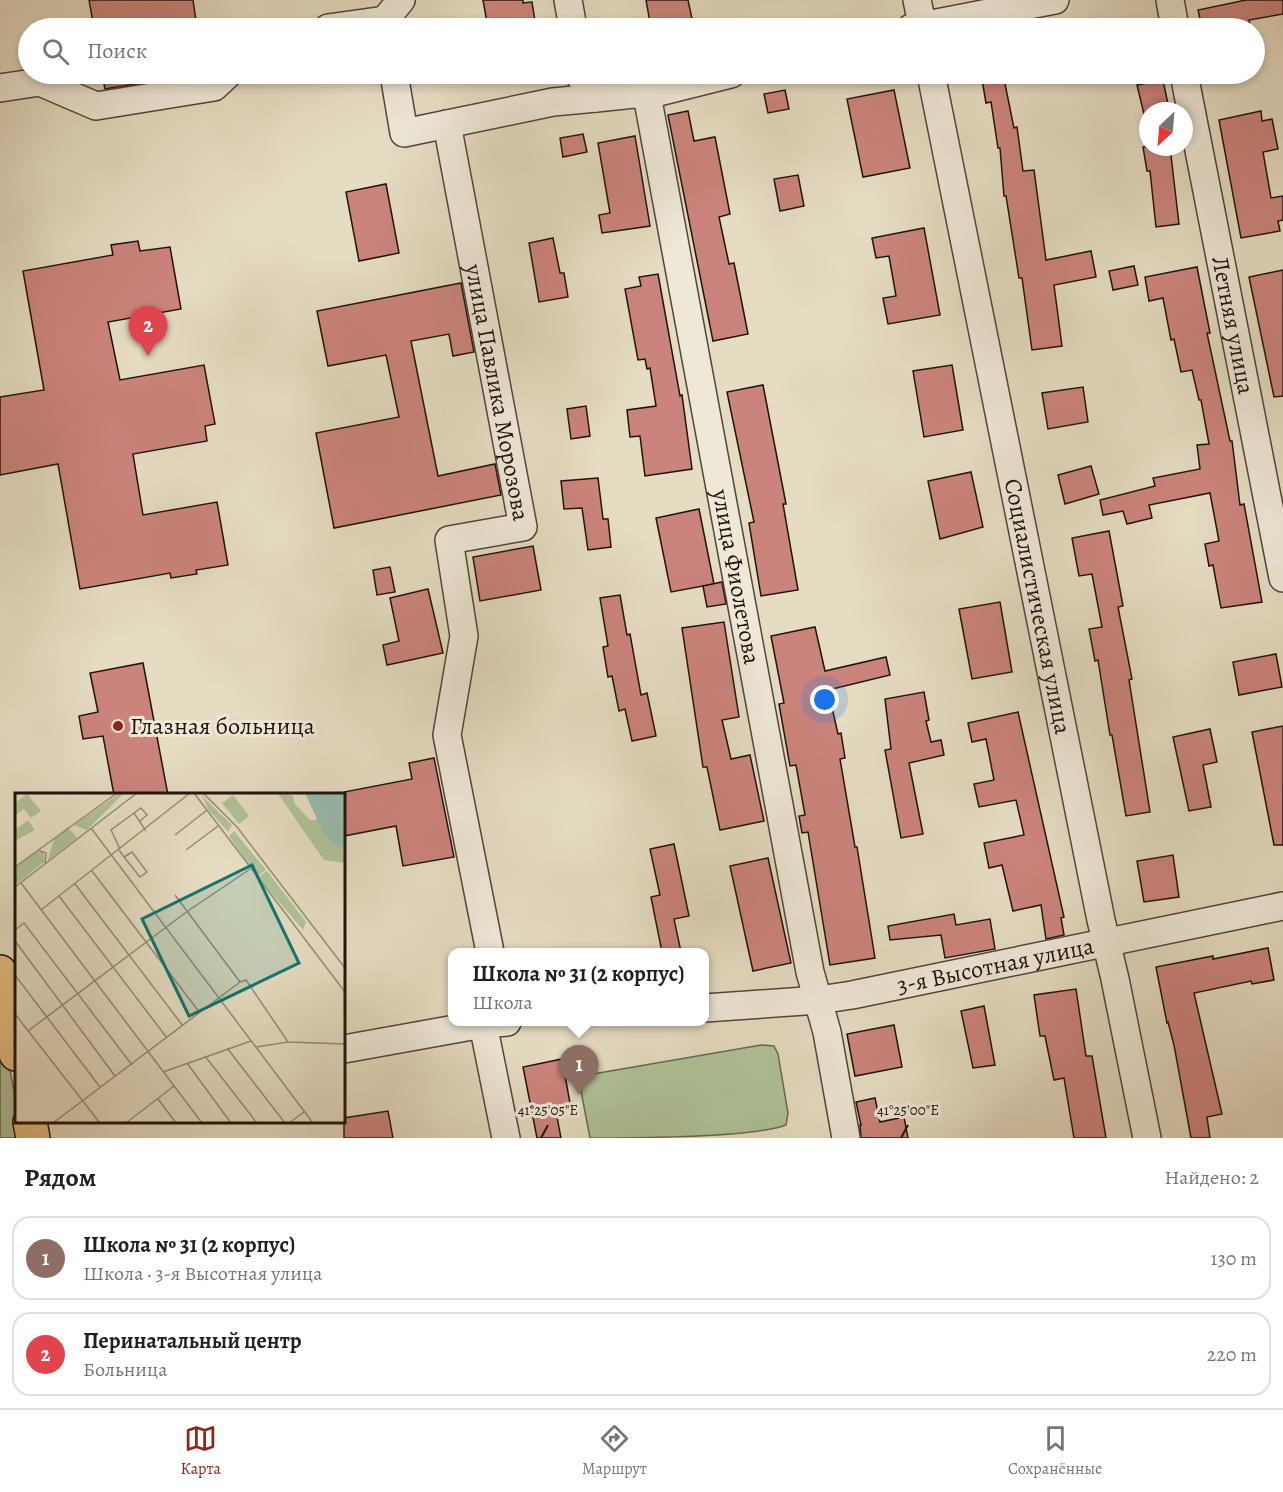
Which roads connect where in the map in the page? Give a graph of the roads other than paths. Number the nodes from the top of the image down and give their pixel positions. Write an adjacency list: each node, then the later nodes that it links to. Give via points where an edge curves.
1 (568, 0): 4 (street)
2 (1055, 0): 5 (street)
3 (1170, 0): 6 (street)
4 (571, 18)
5 (938, 18)
6 (1173, 18)
7 (27, 84): 15 (street)
8 (45, 84): 9 (street, via 96,106)
9 (217, 84)
10 (396, 84): 18 (street, via 404,133)
11 (586, 84): 17 (street)
12 (691, 84): 16 (street)
13 (933, 84): 21 (street, Социалистическая улица)
14 (1186, 84): 19 (street, Летняя улица)
15 (0, 88)
16 (647, 95): 17 (street); 24 (street, улица Фиолетова, via 810,972)
17 (596, 98): 18 (street, via 553,102)
18 (447, 124): 22 (street, улица Павлика Морозова, via 523,527 449,540 465,636 447,735)
19 (1283, 578)
20 (1283, 906): 21 (street, 3-я Высотная улица)
21 (1106, 943): 24 (street, 3-я Высотная улица); 34 (street, Социалистическая улица)
22 (489, 948)
23 (0, 972): 28 (main road)
24 (819, 999): 25 (street, 3-я Высотная улица); 33 (street, улица Фиолетова)
25 (709, 1008)
26 (476, 1026): 29 (street)
27 (499, 1026): 32 (street)
28 (15, 1049)
29 (345, 1049)
30 (30, 1123): 31 (main road)
31 (33, 1138)
32 (506, 1138)
33 (846, 1138)
34 (1147, 1138)

